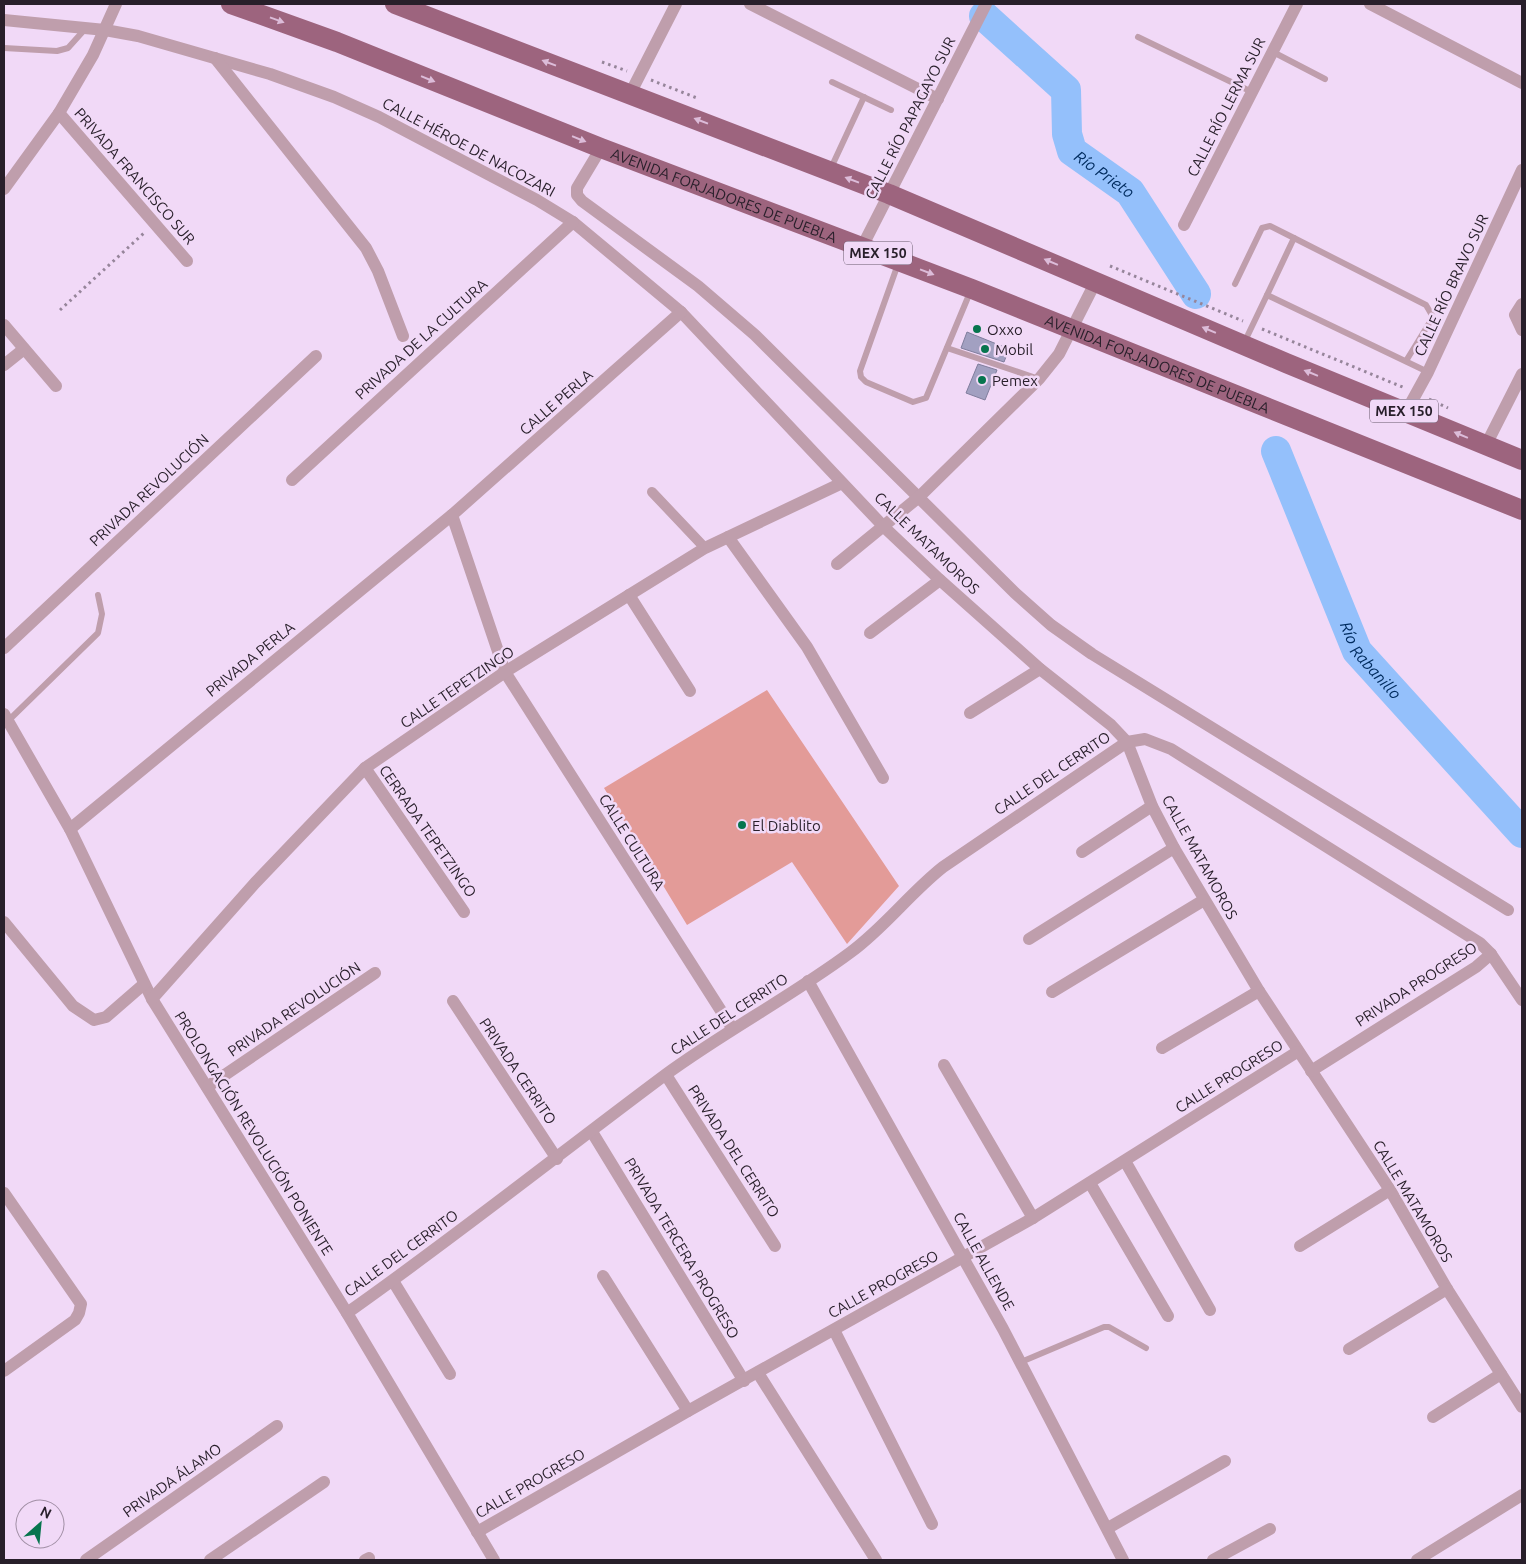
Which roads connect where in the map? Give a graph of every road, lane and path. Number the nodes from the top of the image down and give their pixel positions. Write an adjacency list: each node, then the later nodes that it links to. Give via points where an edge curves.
1 (116, 4): 11 (street)
2 (231, 4): 25 (main road, AVENIDA FORJADORES DE PUEBLA / MEX 150, one-way to 25, via 337,42)
3 (395, 4): 20 (main road, MEX 150, one-way to 3)
4 (676, 4): 20 (street)
5 (750, 4): 22 (street)
6 (986, 4): 22 (street, CALLE RÍO PAPAGAYO SUR)
7 (1297, 4): 14 (street, CALLE RÍO LERMA SUR)
8 (1370, 4): 18 (street)
9 (4, 20): 10 (street, CALLE HÉROE DE NACOZARI)
10 (86, 28): 11 (street, CALLE HÉROE DE NACOZARI); 13 (lane, via 68,48 56,51)
11 (105, 30): 15 (street, CALLE HÉROE DE NACOZARI); 24 (street)
12 (1138, 37): 19 (lane)
13 (4, 48)
14 (1273, 52): 16 (lane); 19 (street, CALLE RÍO LERMA SUR)
15 (215, 58): 30 (street, CALLE HÉROE DE NACOZARI, via 334,97 379,117); 47 (street, PRIVADA DE LA CULTURA, via 366,248)
16 (1325, 79)
17 (832, 82): 21 (lane)
18 (1522, 83)
19 (1252, 92): 32 (street, CALLE RÍO LERMA SUR)
20 (630, 94): 27 (main road, MEX 150, one-way to 20)
21 (864, 97): 23 (lane); 27 (lane)
22 (938, 99): 29 (street, CALLE RÍO PAPAGAYO SUR)
23 (891, 110)
24 (59, 113): 28 (street); 31 (street, PRIVADA FRANCISCO SUR)
25 (601, 148): 34 (main road, AVENIDA FORJADORES DE PUEBLA / MEX 150); 64 (street, via 578,188 577,195 582,201 698,286 755,335)
26 (1522, 170): 54 (street, CALLE RÍO BRAVO SUR)
27 (830, 172): 29 (main road, MEX 150, one-way to 27)
28 (4, 189)
29 (889, 194): 34 (street, CALLE RÍO PAPAGAYO SUR); 37 (main road, MEX 150, one-way to 29)
30 (573, 222): 43 (street, CALLE HÉROE DE NACOZARI); 61 (street, PRIVADA DE LA CULTURA)
31 (153, 224): 35 (street, PRIVADA FRANCISCO SUR); 42 (path)
32 (1184, 225)
33 (1294, 238): 38 (lane, via 1270,226 1262,228); 40 (lane); 52 (lane, via 1426,305 1433,317)
34 (862, 247): 36 (main road, AVENIDA FORJADORES DE PUEBLA / MEX 150)
35 (187, 261)
36 (899, 261): 39 (main road, AVENIDA FORJADORES DE PUEBLA / MEX 150, one-way to 39); 50 (lane, via 860,371 861,377 913,402 919,401 926,398)
37 (1096, 281): 45 (street); 48 (main road, MEX 150, one-way to 37)
38 (1234, 284)
39 (972, 289): 45 (main road, AVENIDA FORJADORES DE PUEBLA / MEX 150); 50 (lane)
40 (1266, 295): 48 (lane); 52 (lane)
41 (1522, 304): 46 (street, via 1515,315)
42 (60, 310)
43 (681, 312): 62 (street, CALLE MATAMOROS); 66 (street, CALLE PERLA)
44 (4, 325): 49 (street)
45 (1072, 330): 56 (street, via 1059,354); 65 (main road, AVENIDA FORJADORES DE PUEBLA / MEX 150)
46 (1522, 330)
47 (403, 336)
48 (1244, 344): 58 (main road, MEX 150, one-way to 48)
49 (24, 348): 53 (street); 57 (street)
50 (947, 348): 56 (lane)
51 (316, 356): 75 (street, PRIVADA REVOLUCIÓN)
52 (1406, 361): 54 (lane)
53 (4, 365)
54 (1428, 372): 58 (street, CALLE RÍO BRAVO SUR)
55 (1522, 374): 59 (street)
56 (1039, 379): 64 (street)
57 (56, 386)
58 (1406, 412): 59 (main road, MEX 150, one-way to 58)
59 (1486, 445): 60 (main road, MEX 150)
60 (1522, 460)
61 (292, 480)
62 (842, 483): 67 (street, CALLE MATAMOROS); 68 (street, CALLE TEPETZINGO)
63 (652, 492): 69 (street)
64 (919, 497): 67 (street); 89 (street, via 1015,593 1051,625 1092,654)
65 (1522, 510)
66 (452, 515): 77 (street, CALLE CULTURA); 85 (street, PRIVADA PERLA)
67 (884, 527): 70 (street); 71 (street, CALLE MATAMOROS)
68 (728, 537): 69 (street, CALLE TEPETZINGO); 83 (street, via 807,647)
69 (705, 548): 73 (street, CALLE TEPETZINGO)
70 (837, 564)
71 (940, 580): 74 (street); 76 (street, CALLE MATAMOROS)
72 (98, 595): 80 (lane, via 102,614 98,633)
73 (629, 595): 77 (street, CALLE TEPETZINGO); 78 (street)
74 (870, 633)
75 (4, 648)
76 (1040, 669): 79 (street); 81 (street, CALLE MATAMOROS, via 1111,725)
77 (506, 672): 82 (street, CALLE TEPETZINGO); 102 (street, CALLE CULTURA)
78 (690, 691)
79 (970, 713)
80 (6, 718): 85 (street, PROLONGACIÓN REVOLUCIÓN PONIENTE)
81 (1127, 742): 84 (street, CALLE MATAMOROS); 93 (street, via 1145,739 1171,749 1480,943); 95 (street, CALLE DEL CERRITO, via 943,867 874,933)
82 (364, 768): 90 (street, CERRADA TEPETZINGO); 99 (street, CALLE TEPETZINGO, via 255,883)
83 (883, 778)
84 (1152, 806): 86 (street, CALLE MATAMOROS); 87 (street)
85 (70, 829): 96 (street, PROLONGACIÓN REVOLUCIÓN PONIENTE)
86 (1174, 848): 88 (street, CALLE MATAMOROS); 92 (street)
87 (1082, 852)
88 (1204, 900): 97 (street, CALLE MATAMOROS); 98 (street)
89 (1508, 910)
90 (464, 912)
91 (4, 922): 96 (street, via 73,1006 94,1020 106,1017)
92 (1029, 938)
93 (1491, 954): 100 (street, PRIVADA PROGRESO); 106 (street, PRIVADA PROGRESO, via 1476,967)
94 (375, 973): 108 (street, PRIVADA REVOLUCIÓN)
95 (808, 981): 102 (street, CALLE DEL CERRITO); 118 (street, CALLE ALLENDE)
96 (144, 984): 99 (street, PROLONGACIÓN REVOLUCIÓN PONIENTE)
97 (1259, 991): 103 (street); 104 (street, CALLE MATAMOROS)
98 (1052, 992)
99 (152, 999): 108 (street, PROLONGACIÓN REVOLUCIÓN PONIENTE)
100 (1522, 1000)
101 (453, 1001): 110 (street, PRIVADA CERRITO)
102 (732, 1028): 107 (street, CALLE DEL CERRITO)
103 (1162, 1048)
104 (1297, 1052): 106 (street, CALLE MATAMOROS); 111 (street, CALLE PROGRESO)
105 (944, 1065): 115 (street)
106 (1311, 1071): 113 (street, CALLE MATAMOROS)
107 (666, 1075): 109 (street, CALLE DEL CERRITO); 116 (street, PRIVADA DEL CERRITO)
108 (207, 1087): 123 (street, PROLONGACIÓN REVOLUCIÓN PONIENTE)
109 (592, 1132): 110 (street, CALLE DEL CERRITO); 133 (street, PRIVADA TERCERA PROGRESO)
110 (557, 1159): 120 (street, CALLE DEL CERRITO)
111 (1125, 1161): 112 (street, CALLE PROGRESO); 122 (street)
112 (1090, 1182): 115 (street, CALLE PROGRESO); 124 (street)
113 (1390, 1190): 117 (street); 121 (street, CALLE MATAMOROS)
114 (4, 1193): 129 (street, via 81,1304 74,1320)
115 (1033, 1218): 118 (street, CALLE PROGRESO)
116 (775, 1246)
117 (1300, 1246)
118 (964, 1258): 125 (street, CALLE PROGRESO); 128 (street, CALLE ALLENDE)
119 (603, 1276): 135 (street)
120 (393, 1280): 123 (street, CALLE DEL CERRITO); 131 (street)
121 (1446, 1289): 127 (street); 132 (street, CALLE MATAMOROS)
122 (1210, 1310)
123 (347, 1313): 144 (street, PROLONGACIÓN REVOLUCIÓN PONIENTE)
124 (1168, 1316)
125 (834, 1330): 130 (street, CALLE PROGRESO); 141 (street)
126 (1146, 1348): 128 (lane, via 1104,1327)
127 (1349, 1349)
128 (1021, 1362): 142 (street, CALLE ALLENDE)
129 (4, 1371)
130 (758, 1373): 133 (street, CALLE PROGRESO); 148 (street)
131 (450, 1374)
132 (1501, 1374): 134 (street, CALLE MATAMOROS); 136 (street)
133 (744, 1380): 135 (street, CALLE PROGRESO)
134 (1522, 1407)
135 (688, 1411): 144 (street, CALLE PROGRESO)
136 (1433, 1417)
137 (277, 1426): 145 (street, PRIVADA ÁLAMO)
138 (1225, 1461): 142 (street)
139 (324, 1482): 146 (street)
140 (1522, 1495): 151 (street)
141 (932, 1524)
142 (1108, 1528): 149 (street, CALLE ALLENDE)
143 (1270, 1529): 150 (street)
144 (477, 1532): 147 (street, PROLONGACIÓN REVOLUCIÓN PONIENTE)
145 (86, 1560)
146 (210, 1560)
147 (494, 1560)
148 (876, 1560)
149 (1123, 1560)
150 (1213, 1560)
151 (1418, 1560)

